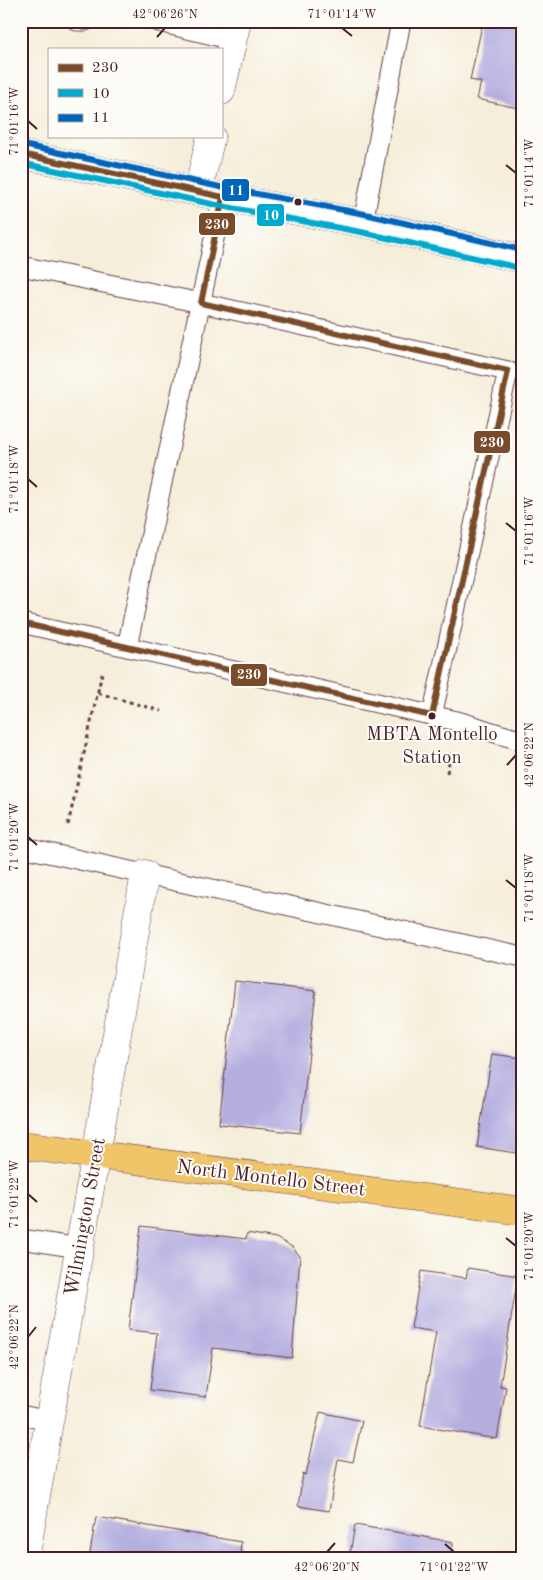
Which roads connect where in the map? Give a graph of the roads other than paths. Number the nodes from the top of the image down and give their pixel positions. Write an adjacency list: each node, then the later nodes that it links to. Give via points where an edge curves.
1 (77, 21): 2 (lane)
2 (85, 21)
3 (155, 21): 5 (lane)
4 (401, 21): 10 (lane)
5 (235, 30): 6 (street)
6 (222, 87)
7 (211, 138): 9 (street)
8 (21, 154): 9 (street)
9 (211, 194): 10 (street); 13 (lane)
10 (363, 223): 11 (street)
11 (522, 259)
12 (21, 266): 13 (lane)
13 (201, 303): 15 (lane); 16 (lane, via 508,370)
14 (21, 623): 15 (lane)
15 (128, 647): 16 (lane)
16 (432, 716): 17 (lane)
17 (522, 740)
18 (21, 847): 19 (lane)
19 (145, 874): 20 (lane); 22 (street, Wilmington Street)
20 (522, 957)
21 (21, 1145): 22 (main road, North Montello Street)
22 (96, 1156): 23 (main road, North Montello Street); 25 (street, Wilmington Street)
23 (522, 1211)
24 (21, 1239): 25 (lane)
25 (79, 1248): 27 (street, Wilmington Street)
26 (21, 1415): 27 (lane)
27 (49, 1421): 28 (street, Wilmington Street)
28 (25, 1559)

